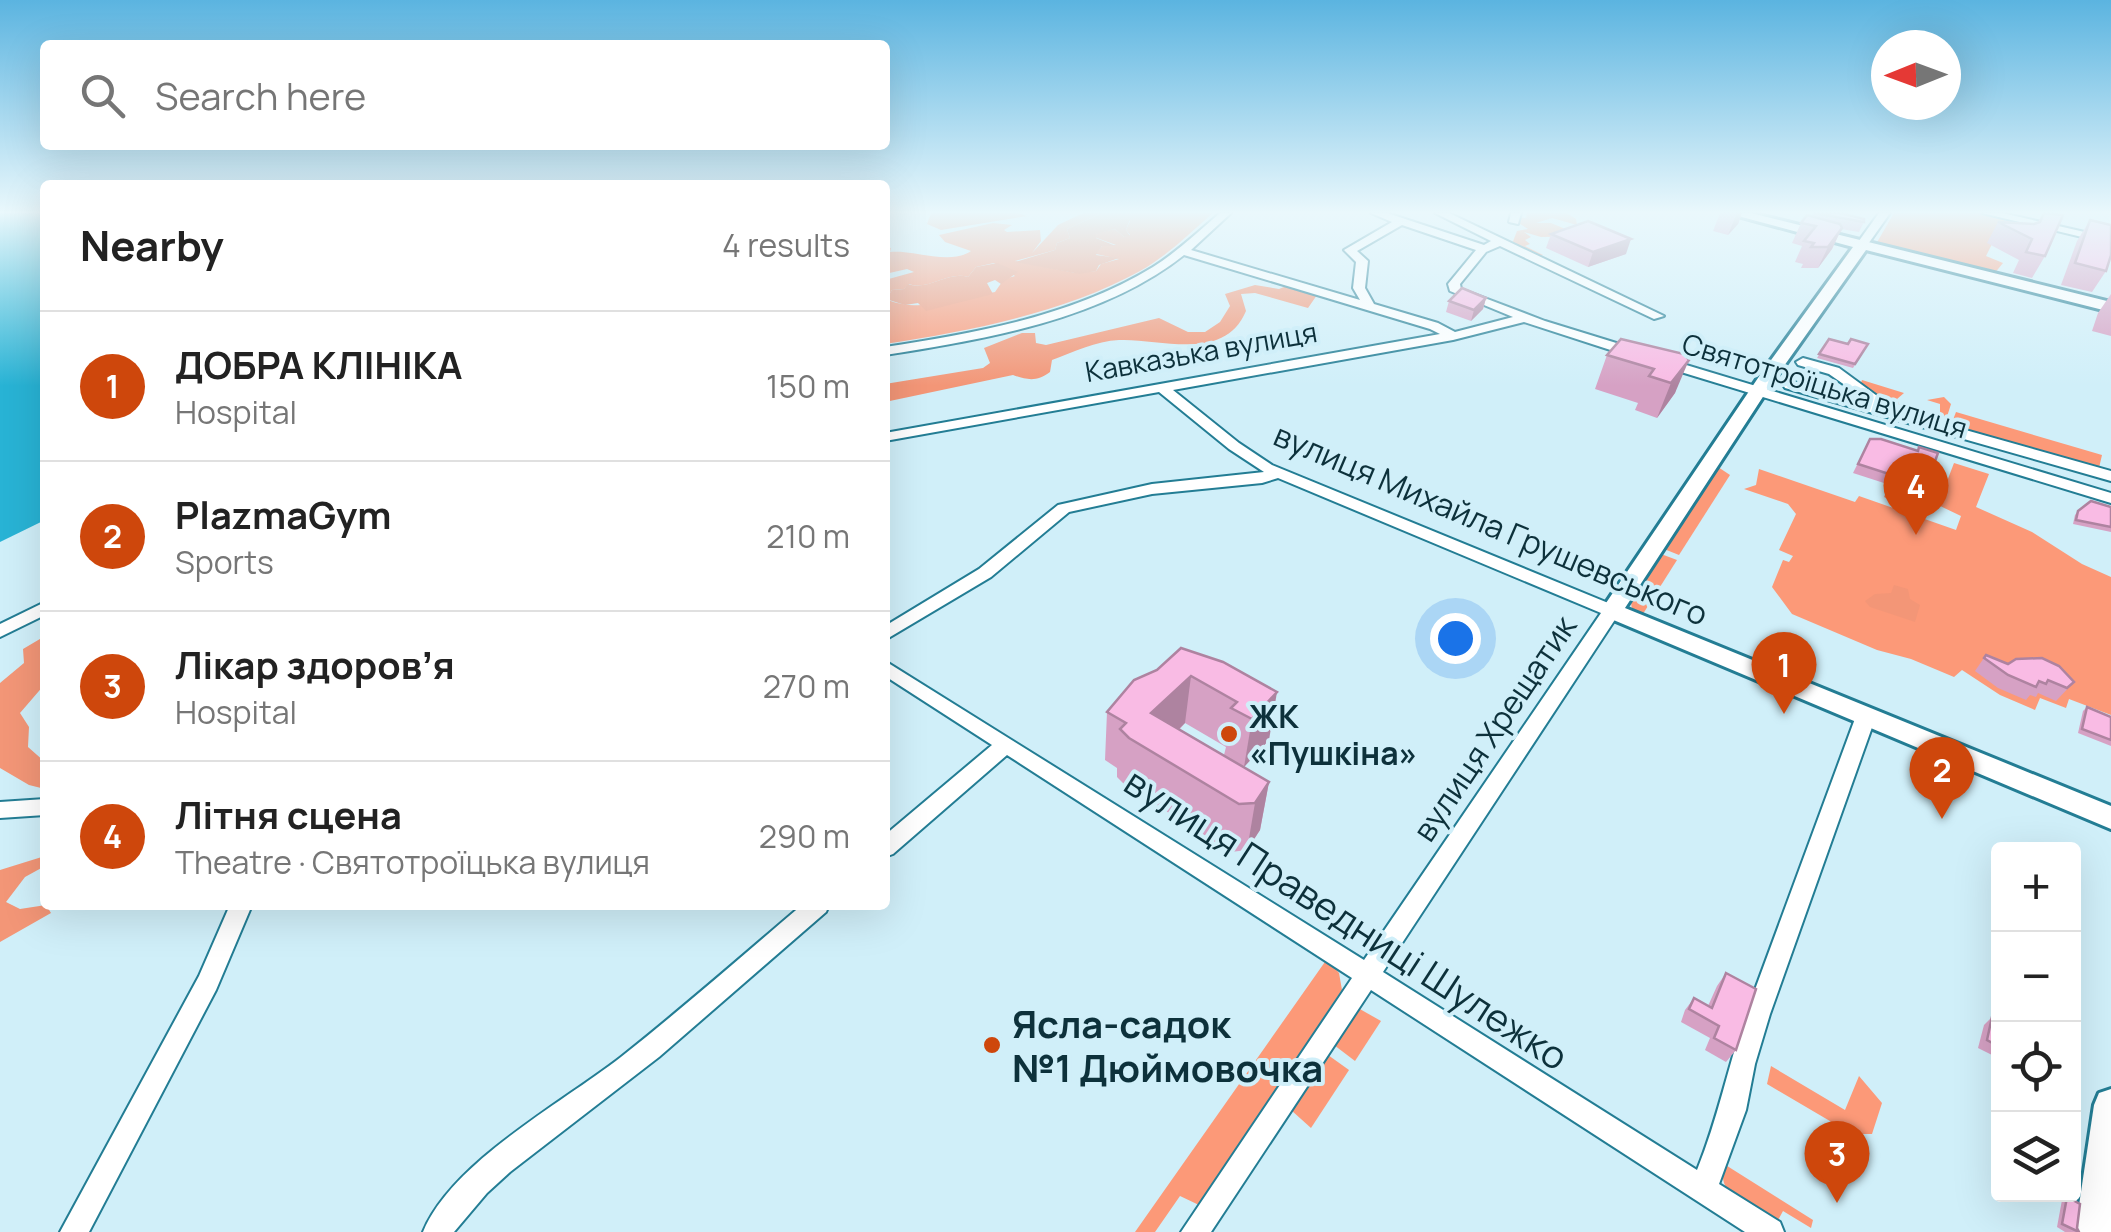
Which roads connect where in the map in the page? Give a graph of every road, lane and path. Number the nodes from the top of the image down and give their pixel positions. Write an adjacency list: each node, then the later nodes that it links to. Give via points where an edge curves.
1 (1153, 270): 13 (street, via 1098,297 967,336)
2 (1250, 270): 8 (street)
3 (1361, 270): 8 (street, via 1359,288)
4 (1467, 270): 11 (street, Святотроїцька вулиця, via 1454,288)
5 (1561, 270): 10 (street)
6 (1844, 270): 17 (main road, вулиця Хрещатик)
7 (1964, 270): 9 (main road)
8 (1369, 306): 12 (street)
9 (2111, 307)
10 (1658, 316)
11 (1525, 318): 12 (street, Кавказька вулиця); 17 (street, Святотроїцька вулиця)
12 (1449, 333): 16 (street, Кавказька вулиця)
13 (890, 350)
14 (1803, 362): 18 (street, via 1834,371)
15 (1792, 382): 18 (street, Святотроїцька вулиця)
16 (1162, 388): 19 (street, Кавказька вулиця); 20 (street, вулиця Михайла Грушевського, via 1240,452)
17 (1758, 391): 22 (street, Святотроїцька вулиця); 24 (main road, вулиця Хрещатик)
18 (1891, 411): 21 (street, Святотроїцька вулиця)
19 (890, 436)
20 (1278, 473): 24 (street, вулиця Михайла Грушевського); 26 (street, via 1064,508 985,573)
21 (2111, 476)
22 (2111, 498)
23 (40, 611): 25 (street)
24 (1612, 612): 28 (main road, вулиця Михайла Грушевського); 36 (street, вулиця Хрещатик)
25 (0, 631)
26 (890, 631)
27 (890, 670): 29 (street, вулиця Праведниці Шулежко)
28 (1866, 716): 32 (main road, вулиця Михайла Грушевського); 38 (street)
29 (1006, 745): 33 (street); 36 (street, вулиця Праведниці Шулежко)
30 (40, 807): 31 (street)
31 (0, 810)
32 (2111, 818)
33 (890, 844)
34 (239, 910): 39 (street, via 208,982)
35 (812, 910): 40 (street, via 628,1066 500,1162)
36 (1366, 975): 38 (street, вулиця Праведниці Шулежко); 41 (street, вулиця Хрещатик)
37 (2111, 1105): 43 (main road)
38 (1703, 1190): 42 (street, вулиця Праведниці Шулежко)
39 (74, 1232)
40 (437, 1232)
41 (1195, 1232)
42 (1770, 1232)
43 (2093, 1232)

